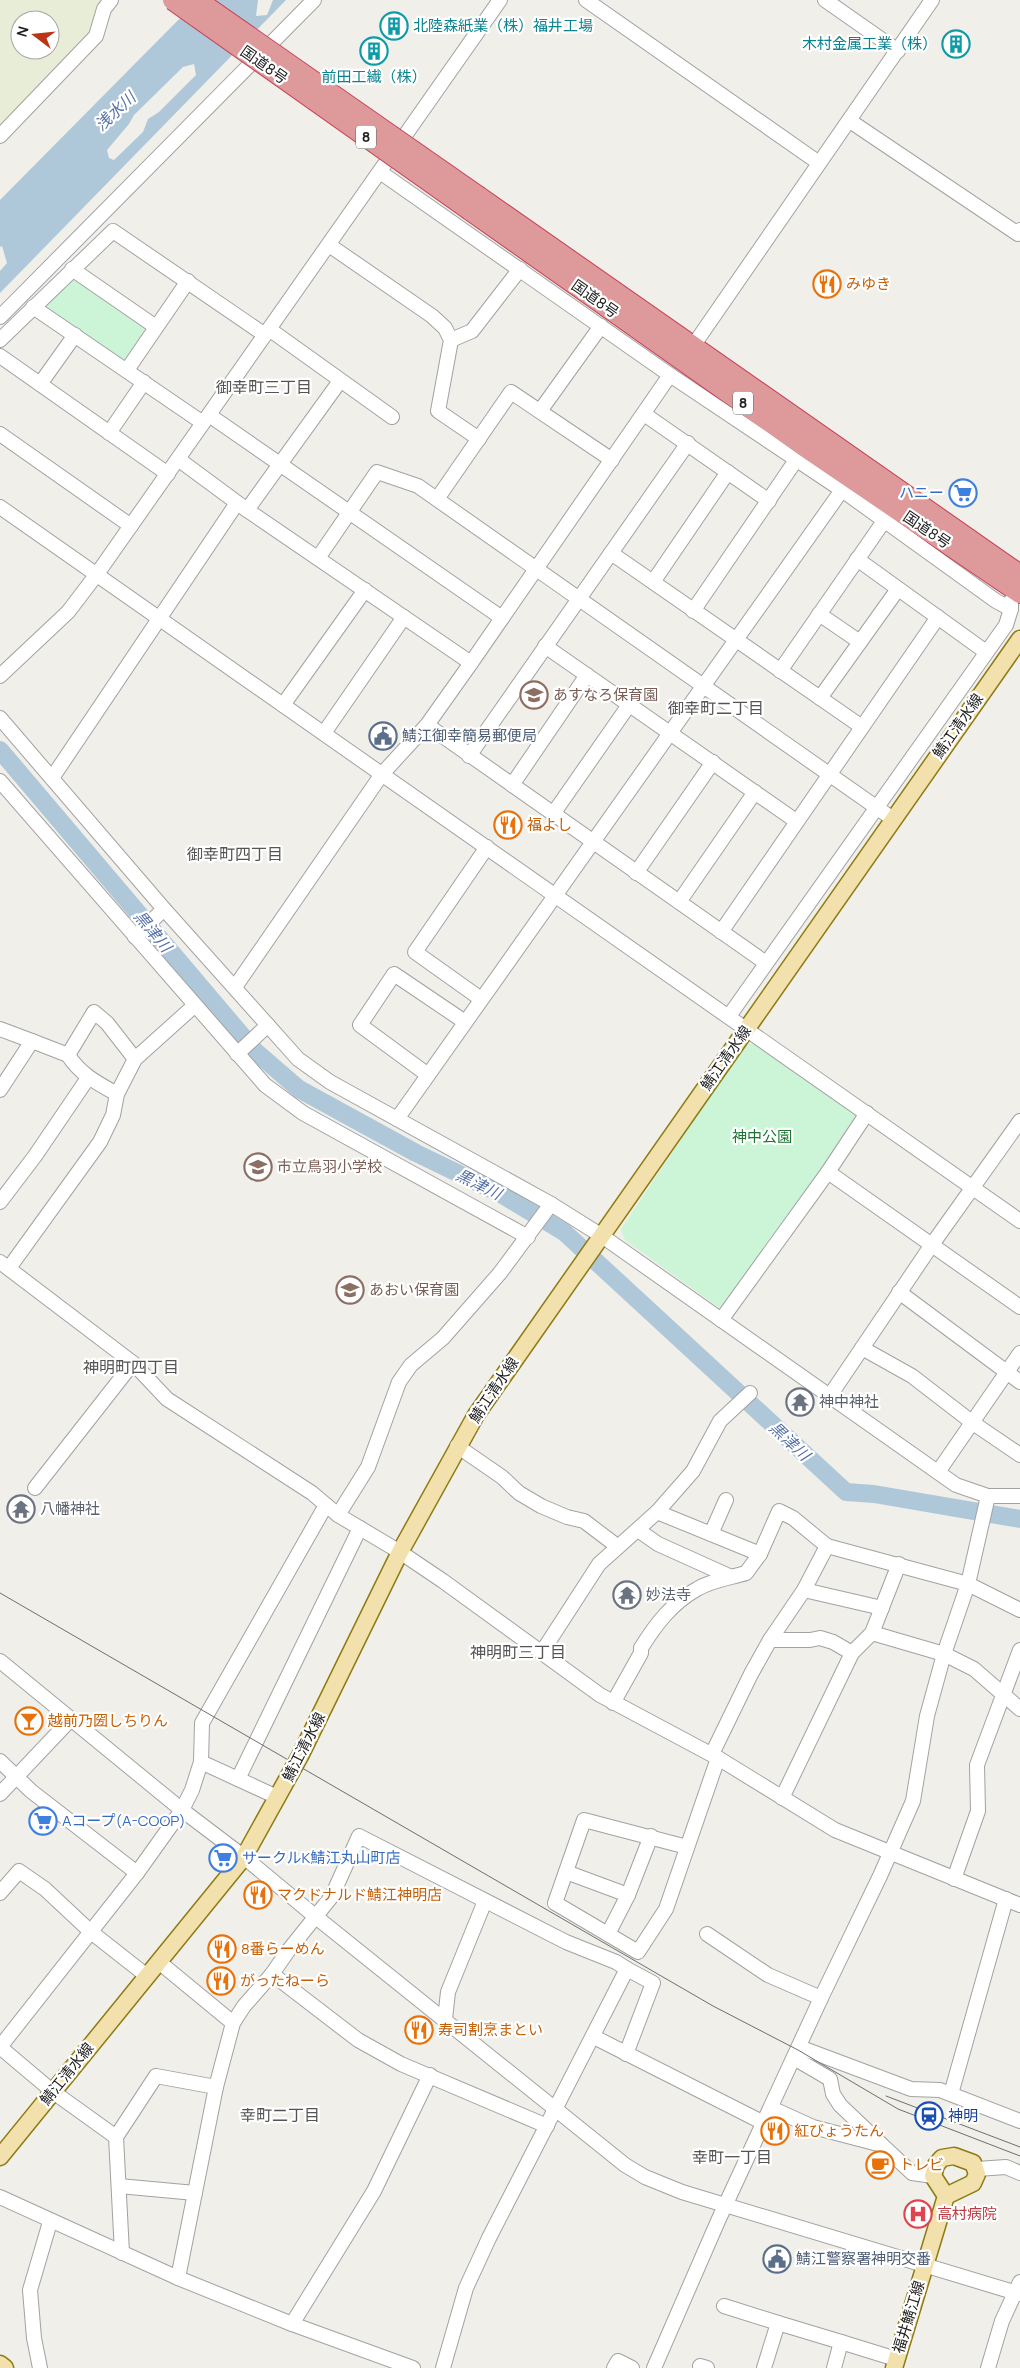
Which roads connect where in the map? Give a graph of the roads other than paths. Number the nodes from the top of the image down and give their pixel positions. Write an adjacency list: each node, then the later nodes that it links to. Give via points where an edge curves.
1 (111, 0): 12 (street, via 104,9 96,36)
2 (173, 0): 15 (highway, 国道8号 / 8, bridge)
3 (196, 0): 15 (highway, 国道8号 / 8, bridge)
4 (314, 0): 22 (street)
5 (500, 0): 11 (street)
6 (586, 0): 13 (street)
7 (826, 0): 9 (street)
8 (932, 0): 9 (street)
9 (898, 51): 10 (street)
10 (850, 121): 13 (street); 16 (street, via 1018,234)
11 (406, 134): 14 (street); 29 (street)
12 (0, 136)
13 (819, 163): 29 (street)
14 (380, 172): 17 (street); 19 (street)
15 (474, 203): 29 (highway, 国道8号 / 8); 66 (highway, 国道8号 / 8, via 796,440)
16 (1020, 230)
17 (329, 244): 25 (street); 28 (street, via 432,316)
18 (72, 269): 20 (street, via 113,231); 21 (street); 24 (street)
19 (520, 269): 23 (street); 28 (street, via 472,331)
20 (188, 281): 24 (street); 25 (street)
21 (33, 306): 26 (street); 27 (street)
22 (0, 317)
23 (601, 326): 32 (street); 36 (street)
24 (156, 327): 31 (street)
25 (267, 332): 33 (street); 39 (street)
26 (75, 335): 31 (street); 35 (street)
27 (0, 340)
28 (451, 340): 42 (street, via 438,411)
29 (695, 342): 66 (highway, 国道8号 / 8)
30 (0, 356): 35 (street)
31 (127, 370): 34 (street)
32 (670, 375): 37 (street); 46 (street)
33 (340, 381): 38 (street); 47 (street)
34 (144, 382): 39 (street); 40 (street)
35 (40, 384): 40 (street)
36 (540, 411): 42 (street, via 511,392); 45 (street)
37 (644, 414): 43 (street); 45 (street)
38 (392, 417)
39 (206, 419): 44 (street); 47 (street)
40 (109, 433): 49 (street)
41 (0, 434): 57 (street)
42 (479, 439): 51 (street)
43 (688, 443): 48 (street); 58 (street)
44 (178, 459): 49 (street); 53 (street)
45 (612, 460): 61 (street)
46 (796, 460): 50 (street); 52 (street)
47 (280, 463): 53 (street); 55 (street)
48 (728, 472): 52 (street); 63 (street)
49 (168, 474): 57 (street)
50 (842, 490): 56 (street); 75 (street)
51 (437, 500): 55 (street, via 418,486 377,472); 61 (street)
52 (769, 501): 68 (street)
53 (242, 506): 59 (street); 70 (street)
54 (0, 507): 62 (street)
55 (349, 512): 59 (street); 73 (street)
56 (884, 521): 60 (street); 66 (street, via 996,601)
57 (131, 526): 62 (street)
58 (611, 553): 63 (street); 67 (street)
59 (318, 558): 65 (street)
60 (857, 559): 64 (street); 69 (street)
61 (536, 570): 67 (street); 73 (street)
62 (96, 574): 70 (street); 82 (street, via 68,612)
63 (653, 582): 68 (street)
64 (898, 589): 72 (street); 76 (street)
65 (365, 590): 71 (street); 85 (street)
66 (1015, 591): 78 (street, via 1006,625)
67 (579, 599): 77 (street); 83 (street)
68 (694, 611): 75 (street)
69 (819, 614): 76 (street); 80 (street)
70 (158, 617): 85 (street); 96 (street)
71 (404, 617): 79 (street); 90 (street)
72 (938, 617): 78 (street); 89 (street)
73 (502, 618): 79 (street)
74 (1020, 639): 102 (main road, 鯖江清水線)
75 (736, 640): 80 (street); 83 (street)
76 (860, 642): 84 (street)
77 (545, 646): 81 (street); 92 (street)
78 (986, 652): 100 (street)
79 (471, 663): 88 (street)
80 (780, 671): 84 (street)
81 (586, 675): 86 (street); 98 (street)
82 (0, 676)
83 (703, 688): 91 (street); 95 (street)
84 (820, 698): 89 (street)
85 (283, 705): 90 (street)
86 (629, 705): 91 (street); 101 (street)
87 (0, 718): 96 (street)
88 (427, 725): 92 (street); 94 (street)
89 (862, 727): 95 (street)
90 (324, 733): 94 (street)
91 (670, 733): 93 (street); 104 (street)
92 (469, 756): 98 (street)
93 (713, 762): 99 (street); 106 (street)
94 (382, 774): 105 (street); 113 (street)
95 (828, 774): 100 (street); 103 (street)
96 (52, 778): 109 (street)
97 (0, 781): 111 (street)
98 (512, 785): 101 (street)
99 (755, 792): 103 (street); 108 (street)
100 (876, 808): 102 (street); 112 (street)
101 (553, 814): 104 (street)
102 (893, 819): 119 (main road, 鯖江清水線)
103 (796, 821): 110 (street)
104 (594, 843): 106 (street); 107 (street)
105 (487, 847): 107 (street); 114 (street, via 415,952)
106 (636, 873): 108 (street)
107 (556, 895): 114 (street); 116 (street)
108 (679, 902): 110 (street)
109 (164, 909): 111 (street); 113 (street)
110 (721, 932): 112 (street)
111 (135, 936): 115 (street)
112 (766, 964): 116 (street)
113 (235, 987): 118 (street)
114 (481, 999): 117 (street)
115 (194, 1006): 123 (street); 124 (street)
116 (729, 1016): 119 (street)
117 (465, 1022): 125 (street); 125 (street, via 394,974 360,1026)
118 (268, 1025): 123 (street); 130 (street, via 306,1064 330,1082)
119 (746, 1028): 129 (street); 137 (main road, 鯖江清水線)
120 (0, 1029): 121 (street)
121 (32, 1041): 122 (street); 127 (street)
122 (68, 1054): 124 (street, via 94,1012 107,1022); 126 (street)
123 (237, 1054): 138 (street, via 287,1103)
124 (135, 1059): 128 (street)
125 (428, 1075): 130 (street)
126 (88, 1078): 128 (street); 134 (street)
127 (0, 1090)
128 (117, 1094): 140 (street, via 113,1115 100,1142)
129 (867, 1113): 132 (street); 133 (street)
130 (397, 1119): 135 (street)
131 (1020, 1121): 133 (street)
132 (828, 1172): 139 (street); 143 (street)
133 (974, 1187): 136 (street); 139 (street)
134 (0, 1202)
135 (551, 1204): 137 (street); 138 (street)
136 (1020, 1221)
137 (602, 1236): 143 (street); 152 (main road, 鯖江清水線, via 487,1398)
138 (528, 1238): 161 (street, via 449,1330 399,1382 368,1467)
139 (931, 1246): 141 (street); 142 (street)
140 (5, 1265): 146 (street)
141 (899, 1292): 144 (street); 147 (street)
142 (1020, 1306)
143 (721, 1320): 150 (street)
144 (862, 1348): 150 (street); 151 (street, via 912,1376)
145 (1020, 1353): 147 (street)
146 (133, 1363): 155 (street); 159 (street, via 167,1399)
147 (1006, 1373): 148 (street); 151 (street)
148 (1020, 1382)
149 (750, 1393): 160 (street, via 720,1421 693,1471)
150 (829, 1397): 154 (street)
151 (973, 1423): 153 (street); 154 (street)
152 (457, 1446): 165 (street, via 495,1472 519,1494 567,1517 584,1521); 167 (main road, 鯖江清水線)
153 (1020, 1455)
154 (938, 1472): 157 (street, via 956,1485)
155 (36, 1488)
156 (1020, 1496): 157 (street)
157 (988, 1499): 171 (street)
158 (726, 1500): 164 (street)
159 (326, 1505): 161 (street); 188 (street, via 202,1723)
160 (658, 1512): 163 (street); 164 (street)
161 (338, 1515): 162 (street)
162 (360, 1528): 167 (street); 190 (street)
163 (638, 1530): 165 (street); 170 (street, via 658,1544)
164 (711, 1534): 168 (street)
165 (617, 1546): 178 (street, via 599,1564)
166 (828, 1546): 168 (street, via 779,1511); 169 (street); 172 (street)
167 (400, 1552): 178 (street); 192 (main road, 鯖江清水線)
168 (760, 1554): 170 (street, via 746,1573)
169 (899, 1564): 171 (street); 173 (street)
170 (729, 1576): 183 (street, via 697,1588 666,1613 640,1648 641,1653)
171 (968, 1584): 174 (street); 180 (street)
172 (804, 1590): 173 (street); 176 (street)
173 (882, 1608): 175 (street)
174 (1020, 1610)
175 (872, 1633): 179 (street); 180 (street)
176 (770, 1640): 179 (street, via 820,1638); 186 (street, via 751,1674)
177 (1020, 1650): 182 (street)
178 (542, 1652): 183 (street)
179 (852, 1654): 193 (street)
180 (944, 1654): 182 (street, via 974,1669); 197 (street, via 927,1716 913,1801)
181 (0, 1661): 185 (street)
182 (1004, 1693): 184 (street); 201 (street, via 977,1765 978,1810)
183 (613, 1703): 186 (street)
184 (1020, 1709)
185 (71, 1719): 189 (street); 194 (street)
186 (715, 1756): 193 (street); 196 (street)
187 (0, 1762): 189 (street)
188 (201, 1762): 190 (street); 194 (street)
189 (17, 1777): 191 (street); 200 (street)
190 (238, 1779): 192 (street)
191 (0, 1794)
192 (277, 1797): 198 (main road, 鯖江清水線)
193 (782, 1798): 197 (street, via 835,1830)
194 (182, 1810): 198 (street); 200 (street)
195 (651, 1836): 196 (street); 199 (street, via 584,1820); 203 (street)
196 (687, 1847): 209 (street, via 666,1909 638,1952)
197 (889, 1853): 201 (street); 215 (street)
198 (244, 1857): 207 (street); 211 (main road, 鯖江清水線)
199 (566, 1872): 203 (street); 209 (street, via 554,1903)
200 (137, 1873): 208 (street)
201 (954, 1879): 204 (street)
202 (0, 1893): 208 (street, via 19,1871 45,1889)
203 (628, 1895): 209 (street)
204 (1006, 1899): 206 (street); 225 (street)
205 (485, 1901): 207 (street, via 358,1836 332,1896); 212 (street); 216 (street, via 448,1992)
206 (1020, 1905)
207 (316, 1917): 213 (street); 216 (street)
208 (91, 1932): 214 (street); 219 (street)
209 (608, 1934)
210 (707, 1934): 215 (street, via 768,1974)
211 (159, 1962): 214 (main road, 鯖江清水線); 217 (street)
212 (627, 1969): 218 (street); 221 (street, via 653,1983)
213 (272, 1974): 217 (street); 222 (street, via 358,2040)
214 (147, 1976): 224 (main road, 鯖江清水線)
215 (821, 1998): 220 (street)
216 (445, 2019): 226 (street)
217 (233, 2023): 223 (street)
218 (594, 2037): 221 (street); 226 (street)
219 (0, 2047): 224 (street)
220 (797, 2053): 225 (street, via 910,2089 932,2088); 227 (street); 232 (street, via 830,2079 833,2094 840,2105)
221 (626, 2054): 229 (street)
222 (430, 2075): 230 (street); 249 (street, via 374,2191)
223 (216, 2087): 231 (street, via 156,2076); 238 (street)
224 (52, 2091): 231 (street); 233 (main road, 鯖江清水線)
225 (951, 2094): 228 (street)
226 (556, 2108): 230 (street); 241 (street, via 625,2165 645,2177)
227 (771, 2108): 229 (street); 232 (street, via 813,2127)
228 (1020, 2121)
229 (764, 2123): 241 (street)
230 (547, 2126): 256 (street, via 466,2288)
231 (116, 2138): 237 (street)
232 (882, 2145): 236 (street, via 912,2173)
233 (0, 2157)
234 (977, 2169): 235 (street, via 1006,2168); 236 (main road, via 973,2164 949,2155 936,2165); 239 (main road, via 972,2185)
235 (1020, 2174)
236 (933, 2176): 239 (main road)
237 (119, 2186): 238 (street); 243 (street)
238 (195, 2193): 245 (street)
239 (946, 2196): 244 (main road, 福井鯖江線)
240 (0, 2197): 242 (street)
241 (726, 2205): 244 (street); 259 (street)
242 (50, 2222): 243 (street); 254 (street, via 30,2290)
243 (122, 2253): 245 (street)
244 (924, 2266): 246 (street); 252 (main road, 福井鯖江線)
245 (178, 2278): 249 (street)
246 (1018, 2290): 262 (street, via 1002,2320)
247 (724, 2306): 248 (street, via 743,2318)
248 (778, 2323): 250 (street); 260 (street)
249 (292, 2324): 255 (street)
250 (841, 2342): 252 (street); 261 (street)
251 (0, 2364): 253 (main road)
252 (895, 2364)
253 (5, 2368)
254 (40, 2368)
255 (413, 2368)
256 (443, 2368)
257 (614, 2368): 258 (street, via 618,2361)
258 (632, 2368)
259 (654, 2368)
260 (764, 2368)
261 (834, 2368)
262 (988, 2368)

